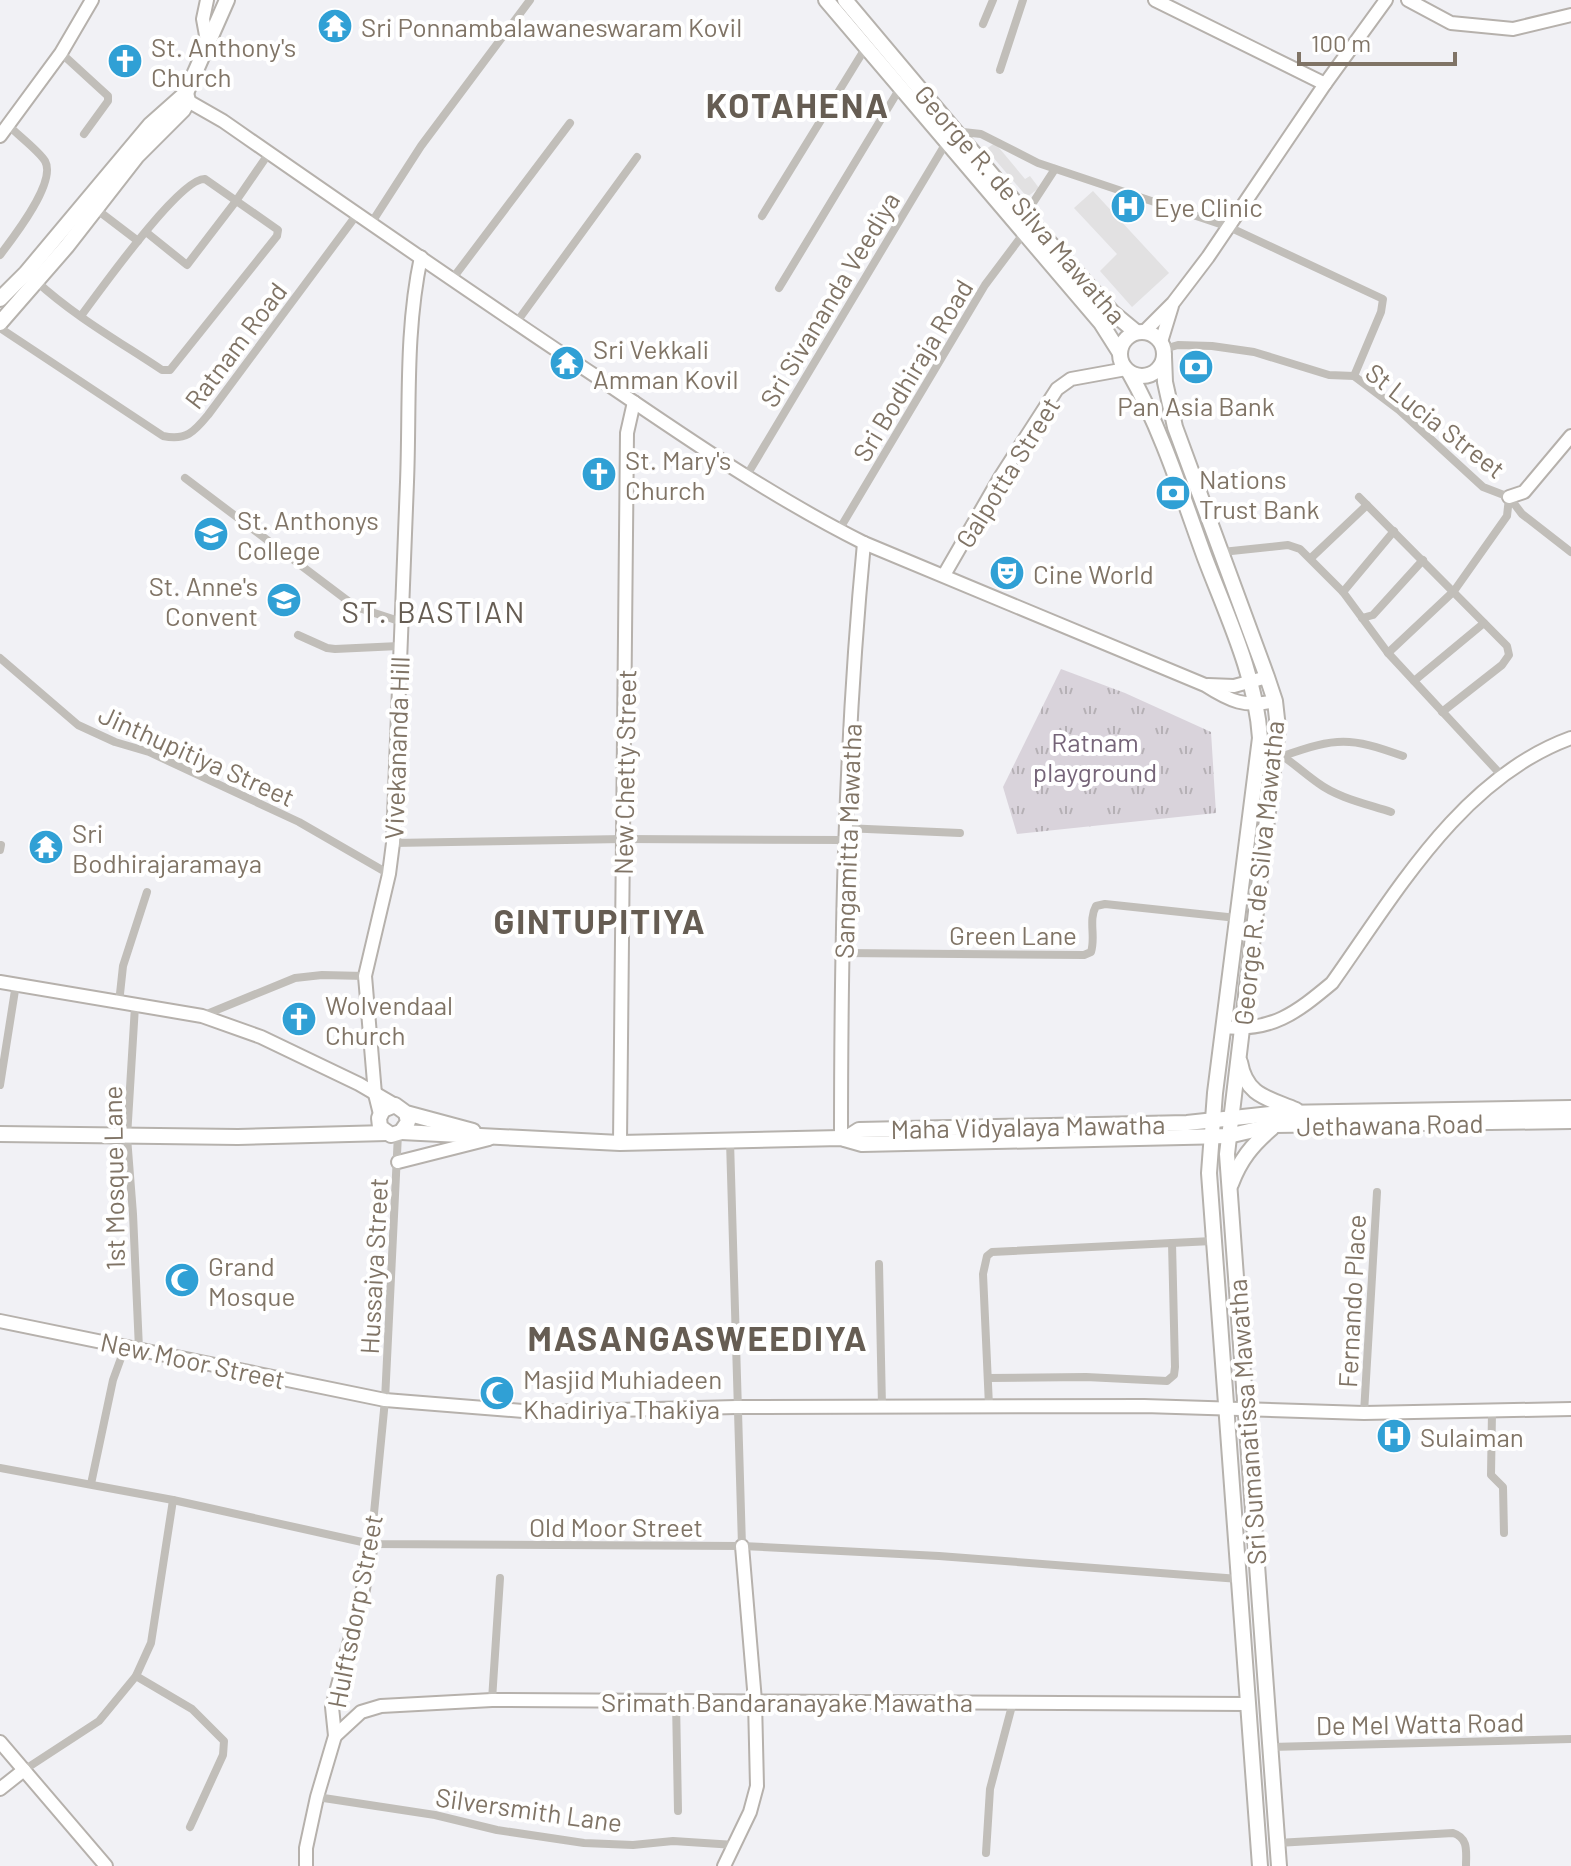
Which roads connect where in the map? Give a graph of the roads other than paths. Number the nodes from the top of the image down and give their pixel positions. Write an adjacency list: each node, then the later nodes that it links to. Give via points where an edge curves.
1 (92, 0): 16 (street)
2 (207, 0): 14 (street)
3 (227, 0): 14 (main road)
4 (530, 0): 35 (street, via 421,146)
5 (826, 0): 15 (main road, George R. de Silva Mawatha)
6 (845, 0): 26 (main road, George R. de Silva Mawatha)
7 (993, 0): 13 (street)
8 (1023, 0): 17 (street)
9 (1155, 0): 18 (street)
10 (1386, 0): 18 (street)
11 (1408, 0): 12 (street, via 1451,23 1513,29)
12 (1571, 15)
13 (983, 24)
14 (207, 41): 20 (main road)
15 (866, 47): 19 (main road, George R. de Silva Mawatha); 34 (street)
16 (61, 53): 24 (street); 25 (street, via 108,96)
17 (1000, 70)
18 (1325, 84): 36 (street)
19 (900, 88): 26 (main road, George R. de Silva Mawatha); 44 (street)
20 (187, 97): 21 (street); 22 (main road); 45 (main road, via 171,104)
21 (217, 118): 22 (street, via 193,113); 27 (street)
22 (174, 120): 31 (main road, via 137,156)
23 (570, 123): 42 (street)
24 (4, 131): 40 (street, via 46,162 47,174 35,204)
25 (84, 134)
26 (952, 138): 29 (street, via 969,131 981,134); 33 (main road, George R. de Silva Mawatha); 38 (main road, George R. de Silva Mawatha); 57 (street, Sri Sivananda Veediya)
27 (269, 153): 30 (street); 32 (street)
28 (637, 157): 48 (street)
29 (1055, 169): 33 (street); 36 (street)
30 (236, 201): 37 (street, via 201,178); 37 (street, via 187,265); 47 (street, via 278,230 277,236 170,370 162,370)
31 (96, 209): 39 (street); 43 (main road)
32 (358, 213): 35 (street); 49 (street, Ratnam Road, via 208,415 185,438 163,436)
33 (1025, 215): 50 (main road, George R. de Silva Mawatha, via 1113,313)
34 (762, 216)
35 (372, 222): 41 (street)
36 (1229, 227): 46 (street); 54 (street, via 1383,299)
37 (146, 232): 39 (street)
38 (1024, 233): 52 (main road, George R. de Silva Mawatha); 62 (street, Sri Bodhiraja Road, via 985,285)
39 (138, 241): 47 (street)
40 (0, 255)
41 (421, 257): 42 (street); 73 (street, Vivekananda Hill, via 410,331)
42 (453, 278): 48 (street)
43 (36, 281): 47 (street); 49 (main road)
44 (779, 288)
45 (0, 299)
46 (1173, 303): 50 (street); 51 (street)
47 (81, 316)
48 (516, 323): 55 (street)
49 (0, 325)
50 (1140, 332): 51 (main road, via 1157,337); 52 (main road, via 1125,340)
51 (1163, 349): 53 (main road, via 1162,364 1151,374); 54 (street, St Lucia Street, via 1212,346 1254,352 1329,375); 65 (main road, George R. de Silva Mawatha, via 1175,427)
52 (1120, 353): 53 (main road)
53 (1128, 370): 69 (street, Galpotta Street, via 1071,379 1057,389); 81 (main road, George R. de Silva Mawatha, via 1160,435)
54 (1354, 376): 60 (street, St Lucia Street, via 1483,487)
55 (634, 402): 57 (street); 93 (street, New Chetty Street, via 627,433)
56 (1571, 436): 60 (street, via 1524,492)
57 (747, 475): 62 (street)
58 (185, 478): 73 (street, via 356,607)
59 (1359, 497): 61 (street)
60 (1509, 497): 66 (street, St Lucia Street, via 1522,514); 70 (street, via 1507,516)
61 (1367, 505): 63 (street); 67 (street)
62 (839, 530): 64 (street)
63 (1394, 531): 68 (street); 71 (street)
64 (864, 543): 69 (street); 92 (street, Sangamitta Mawatha)
65 (1222, 552): 67 (street, via 1288,545); 79 (main road, George R. de Silva Mawatha)
66 (1571, 552)
67 (1311, 558): 71 (street)
68 (1423, 560): 70 (street); 72 (street, via 1373,615)
69 (944, 575): 82 (street)
70 (1454, 591): 74 (street); 77 (street)
71 (1343, 592): 72 (street)
72 (1362, 618): 77 (street)
73 (399, 621): 76 (street, Vivekananda Hill)
74 (1484, 623): 80 (street); 85 (street, via 1509,655)
75 (298, 635): 76 (street, via 335,649)
76 (399, 646): 94 (street, Vivekananda Hill)
77 (1388, 653): 80 (street)
78 (0, 658): 95 (street, Jinthupitiya Street, via 78,725 285,816)
79 (1267, 677): 81 (street); 83 (main road, George R. de Silva Mawatha)
80 (1414, 681): 85 (street)
81 (1250, 682): 82 (street); 84 (main road, George R. de Silva Mawatha)
82 (1205, 685): 84 (street)
83 (1275, 701): 84 (street); 87 (main road, George R. de Silva Mawatha)
84 (1255, 706): 97 (main road, George R. de Silva Mawatha, via 1260,738)
85 (1442, 712): 89 (street)
86 (1571, 738): 89 (street)
87 (1280, 754): 88 (street, via 1349,740); 90 (street, via 1336,793); 106 (main road, George R. de Silva Mawatha)
88 (1403, 756)
89 (1503, 777): 106 (street, via 1439,834 1332,983 1270,1025)
90 (1391, 812)
91 (960, 833): 92 (street)
92 (844, 834): 93 (street); 98 (street, Sangamitta Mawatha)
93 (623, 839): 94 (street); 125 (street, New Chetty Street)
94 (393, 843): 95 (street, Vivekananda Hill)
95 (389, 874): 99 (street, Vivekananda Hill)
96 (147, 892): 102 (street, via 123,966)
97 (1237, 918): 98 (street, Green Lane, via 1105,904 1093,911 1093,946 1087,955); 105 (main road, George R. de Silva Mawatha)
98 (842, 953): 123 (street, Sangamitta Mawatha)
99 (365, 976): 104 (street, via 295,978); 109 (street, Vivekananda Hill)
100 (0, 982): 101 (street)
101 (16, 984): 102 (street); 108 (street)
102 (119, 1003): 103 (street)
103 (135, 1006): 104 (street); 121 (street, 1st Mosque Lane)
104 (202, 1016): 109 (street, via 261,1037)
105 (1223, 1027): 106 (street); 117 (main road, George R. de Silva Mawatha)
106 (1242, 1029): 107 (main road, George R. de Silva Mawatha)
107 (1238, 1054): 112 (main road, via 1253,1091); 114 (main road, George R. de Silva Mawatha)
108 (0, 1085)
109 (375, 1094): 111 (street); 113 (street, Vivekananda Hill)
110 (1571, 1108): 112 (main road, Jethawana Road)
111 (401, 1109): 113 (main road, via 386,1107); 118 (main road, via 408,1122); 122 (main road, Maha Vidyalaya Mawatha)
112 (1303, 1113): 114 (main road, Jethawana Road)
113 (380, 1114): 118 (main road, via 379,1123)
114 (1231, 1120): 117 (main road, Jethawana Road); 120 (main road, George R. de Silva Mawatha)
115 (1571, 1121): 116 (main road, Jethawana Road)
116 (1275, 1125): 120 (main road, Jethawana Road); 127 (main road, via 1249,1148)
117 (1212, 1129): 120 (main road, Jethawana Road); 123 (main road, Maha Vidyalaya Mawatha, via 859,1130); 129 (main road, George R. de Silva Mawatha)
118 (395, 1133): 121 (main road, Maha Vidyalaya Mawatha); 122 (main road, Maha Vidyalaya Mawatha); 126 (street, Hussaiya Street)
119 (0, 1134): 121 (main road, Maha Vidyalaya Mawatha)
120 (1228, 1136): 127 (main road, Sri Sumanatissa Mawatha)
121 (127, 1137): 134 (street, 1st Mosque Lane)
122 (496, 1137): 125 (main road, Maha Vidyalaya Mawatha); 126 (street)
123 (843, 1138): 124 (main road, Maha Vidyalaya Mawatha)
124 (730, 1141): 125 (main road, Maha Vidyalaya Mawatha); 139 (street)
125 (620, 1143)
126 (398, 1162): 136 (street, Hussaiya Street)
127 (1229, 1190): 141 (main road, Sri Sumanatissa Mawatha)
128 (1377, 1192): 144 (street, Fernando Place)
129 (1212, 1241): 130 (street); 140 (main road, George R. de Silva Mawatha)
130 (1172, 1243): 135 (street, via 992,1252 983,1274); 135 (street, via 1175,1367 1167,1381)
131 (879, 1264): 137 (street)
132 (0, 1321): 133 (street, New Moor Street)
133 (125, 1347): 134 (street, New Moor Street); 146 (street)
134 (139, 1349): 136 (street, New Moor Street)
135 (988, 1378): 138 (street)
136 (385, 1400): 139 (street, New Moor Street, via 535,1412); 149 (street, Hulftsdorp Street)
137 (882, 1406): 138 (street, New Moor Street); 139 (street, New Moor Street)
138 (989, 1406): 140 (street, New Moor Street)
139 (736, 1407): 150 (street)
140 (1226, 1407): 141 (street, New Moor Street); 152 (main road, George R. de Silva Mawatha)
141 (1246, 1407): 144 (street, New Moor Street); 162 (main road, Sri Sumanatissa Mawatha)
142 (1571, 1409): 143 (street, New Moor Street)
143 (1492, 1412): 144 (street, New Moor Street); 148 (street, via 1491,1475 1503,1487)
144 (1364, 1413)
145 (0, 1468): 146 (street, Old Moor Street)
146 (91, 1484): 147 (street, Old Moor Street)
147 (173, 1500): 149 (street, Old Moor Street); 153 (street, via 151,1643)
148 (1504, 1533)
149 (371, 1544): 150 (street, Old Moor Street); 159 (street, Hulftsdorp Street, via 332,1707)
150 (742, 1546): 152 (street, Old Moor Street); 156 (street)
151 (500, 1578): 154 (street)
152 (1239, 1579): 158 (main road, George R. de Silva Mawatha)
153 (136, 1676): 163 (street, via 99,1721); 167 (street, via 192,1709 224,1741 223,1755)
154 (492, 1700): 155 (street, Srimath Bandaranayake Mawatha); 159 (street, Srimath Bandaranayake Mawatha, via 381,1706 361,1712)
155 (676, 1701): 156 (street, Srimath Bandaranayake Mawatha); 166 (street)
156 (755, 1701): 157 (street, Srimath Bandaranayake Mawatha); 169 (street, via 757,1786)
157 (1013, 1702): 158 (street, Srimath Bandaranayake Mawatha); 170 (street, via 990,1789)
158 (1248, 1704): 174 (main road, George R. de Silva Mawatha)
159 (335, 1736): 165 (street, Hulftsdorp Street)
160 (1571, 1739): 162 (street, De Mel Watta Road)
161 (0, 1742): 163 (street)
162 (1271, 1747): 168 (main road, Sri Sumanatissa Mawatha)
163 (24, 1770): 164 (street); 171 (street)
164 (0, 1789)
165 (317, 1797): 169 (street, Silversmith Lane, via 584,1843); 172 (street, Hulftsdorp Street)
166 (678, 1811)
167 (190, 1827)
168 (1277, 1843): 175 (main road, Sri Sumanatissa Mawatha); 176 (street, via 1453,1833 1465,1842)
169 (735, 1845): 173 (street)
170 (986, 1853)
171 (106, 1866)
172 (306, 1866)
173 (724, 1866)
174 (1260, 1866)
175 (1279, 1866)
176 (1466, 1866)

